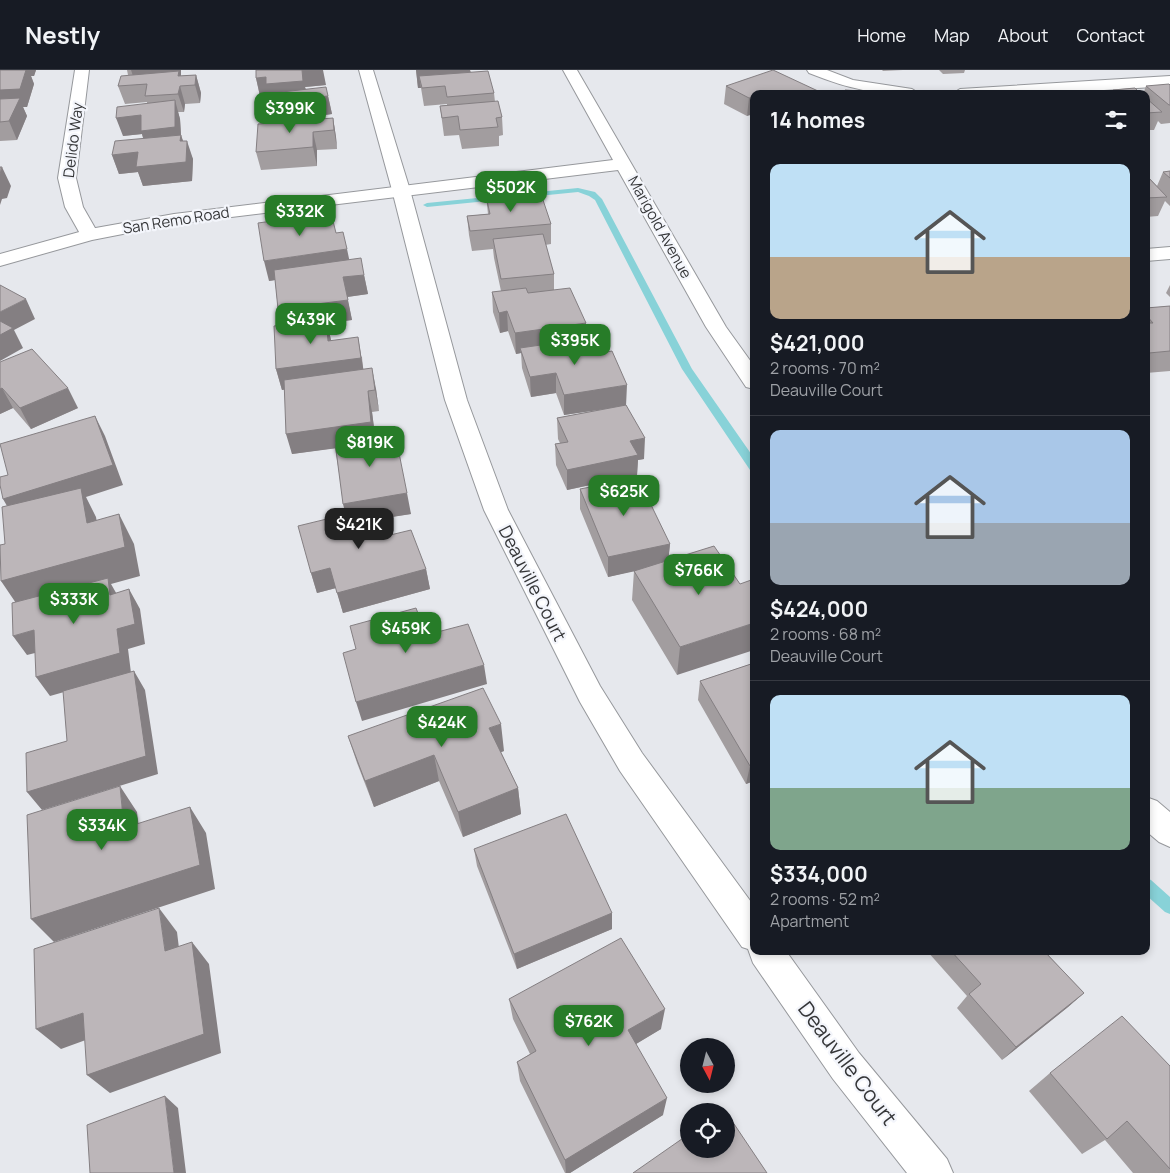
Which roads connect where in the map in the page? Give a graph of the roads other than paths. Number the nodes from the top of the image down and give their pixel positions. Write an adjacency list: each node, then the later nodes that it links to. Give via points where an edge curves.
1 (82, 70): 10 (street, Delido Way, via 66,178 74,207)
2 (366, 70): 9 (street, Deauville Court)
3 (570, 70): 8 (street, Marigold Avenue)
4 (814, 70): 6 (street, via 850,84)
5 (1170, 81): 7 (street)
6 (887, 90)
7 (1025, 90)
8 (624, 164): 9 (street, San Remo Road); 14 (street, Marigold Avenue, via 716,327)
9 (401, 190): 10 (street, San Remo Road, via 174,219); 17 (street, Deauville Court, via 456,400 496,510 557,632 631,762)
10 (90, 236): 13 (street, San Remo Road)
11 (1170, 253): 12 (street)
12 (1150, 256)
13 (0, 260)
14 (750, 376)
15 (1150, 814): 16 (street)
16 (1170, 832)
17 (750, 929)
18 (768, 955): 19 (street, Deauville Court, via 846,1066)
19 (933, 1173)

